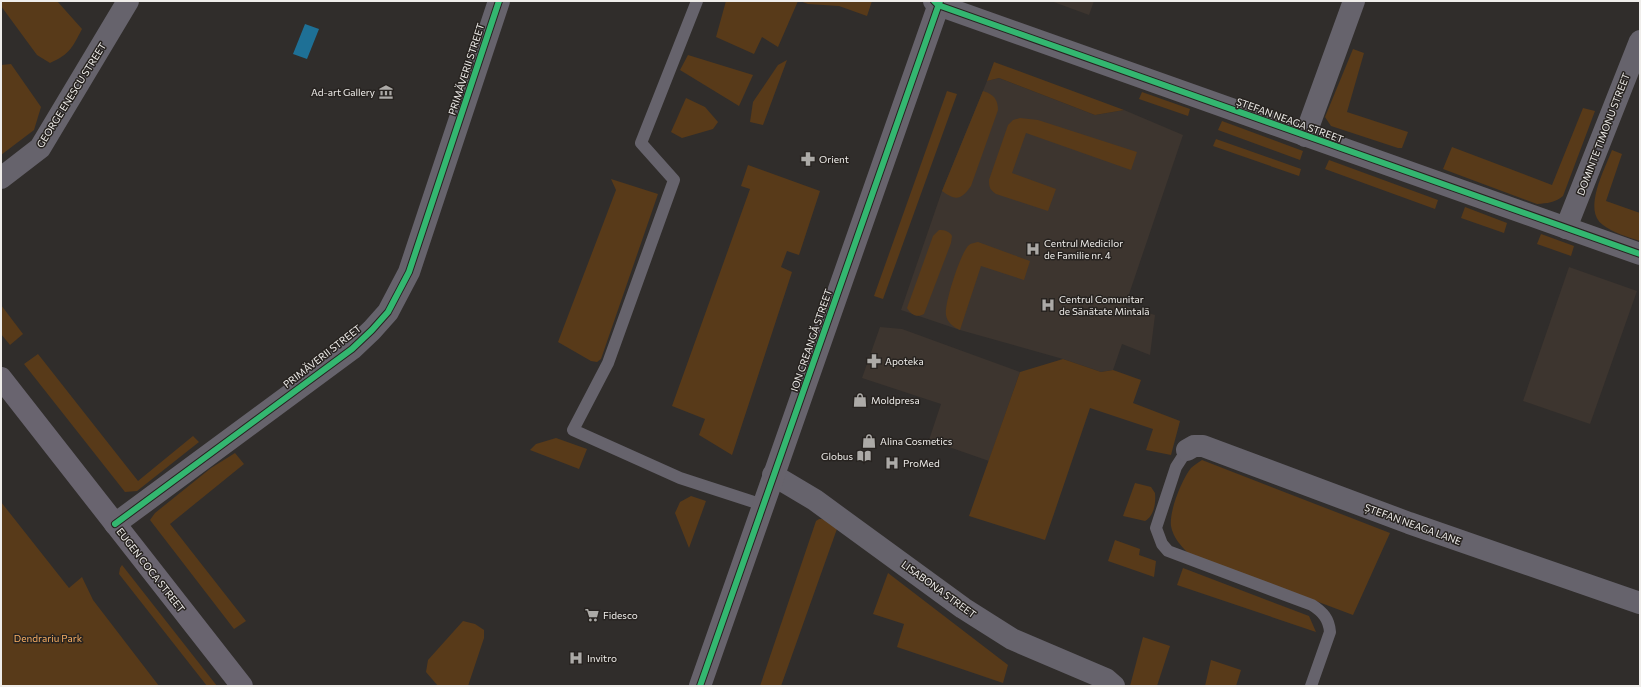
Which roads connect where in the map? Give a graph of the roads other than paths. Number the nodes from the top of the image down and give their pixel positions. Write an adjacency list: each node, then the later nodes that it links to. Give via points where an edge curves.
1 (128, 1): 8 (street, GEORGE ENESCU STREET, via 40,148)
2 (499, 1): 15 (street, PRIMĂVERII STREET, via 417,249 400,291 388,312 352,349)
3 (698, 1): 14 (lane, via 642,143 674,180 608,363 574,430 680,478)
4 (1354, 1): 7 (street)
5 (938, 2): 7 (street, ȘTEFAN NEAGA STREET); 13 (main road, ION CREANGĂ STREET, via 830,318)
6 (1640, 41): 9 (street, DOMINTE TIMONU STREET)
7 (1304, 136): 9 (street, ȘTEFAN NEAGA STREET)
8 (1, 178)
9 (1566, 228): 10 (street, ȘTEFAN NEAGA STREET)
10 (1640, 254)
11 (1, 378): 15 (street, EUGEN COCA STREET)
12 (1187, 450): 16 (street, ȘTEFAN NEAGA LANE, via 1194,446 1203,446 1410,523); 20 (lane, via 1176,467 1156,528 1162,544 1168,551 1320,610 1330,623 1330,632)
13 (773, 475): 14 (main road, ION CREANGĂ STREET); 19 (street, LISABONA STREET, via 815,500 963,608 1012,639 1106,679)
14 (763, 505): 18 (main road, ION CREANGĂ STREET)
15 (115, 524): 17 (street, EUGEN COCA STREET)
16 (1640, 603)
17 (242, 686)
18 (700, 686)
19 (1114, 686)
20 (1311, 686)

